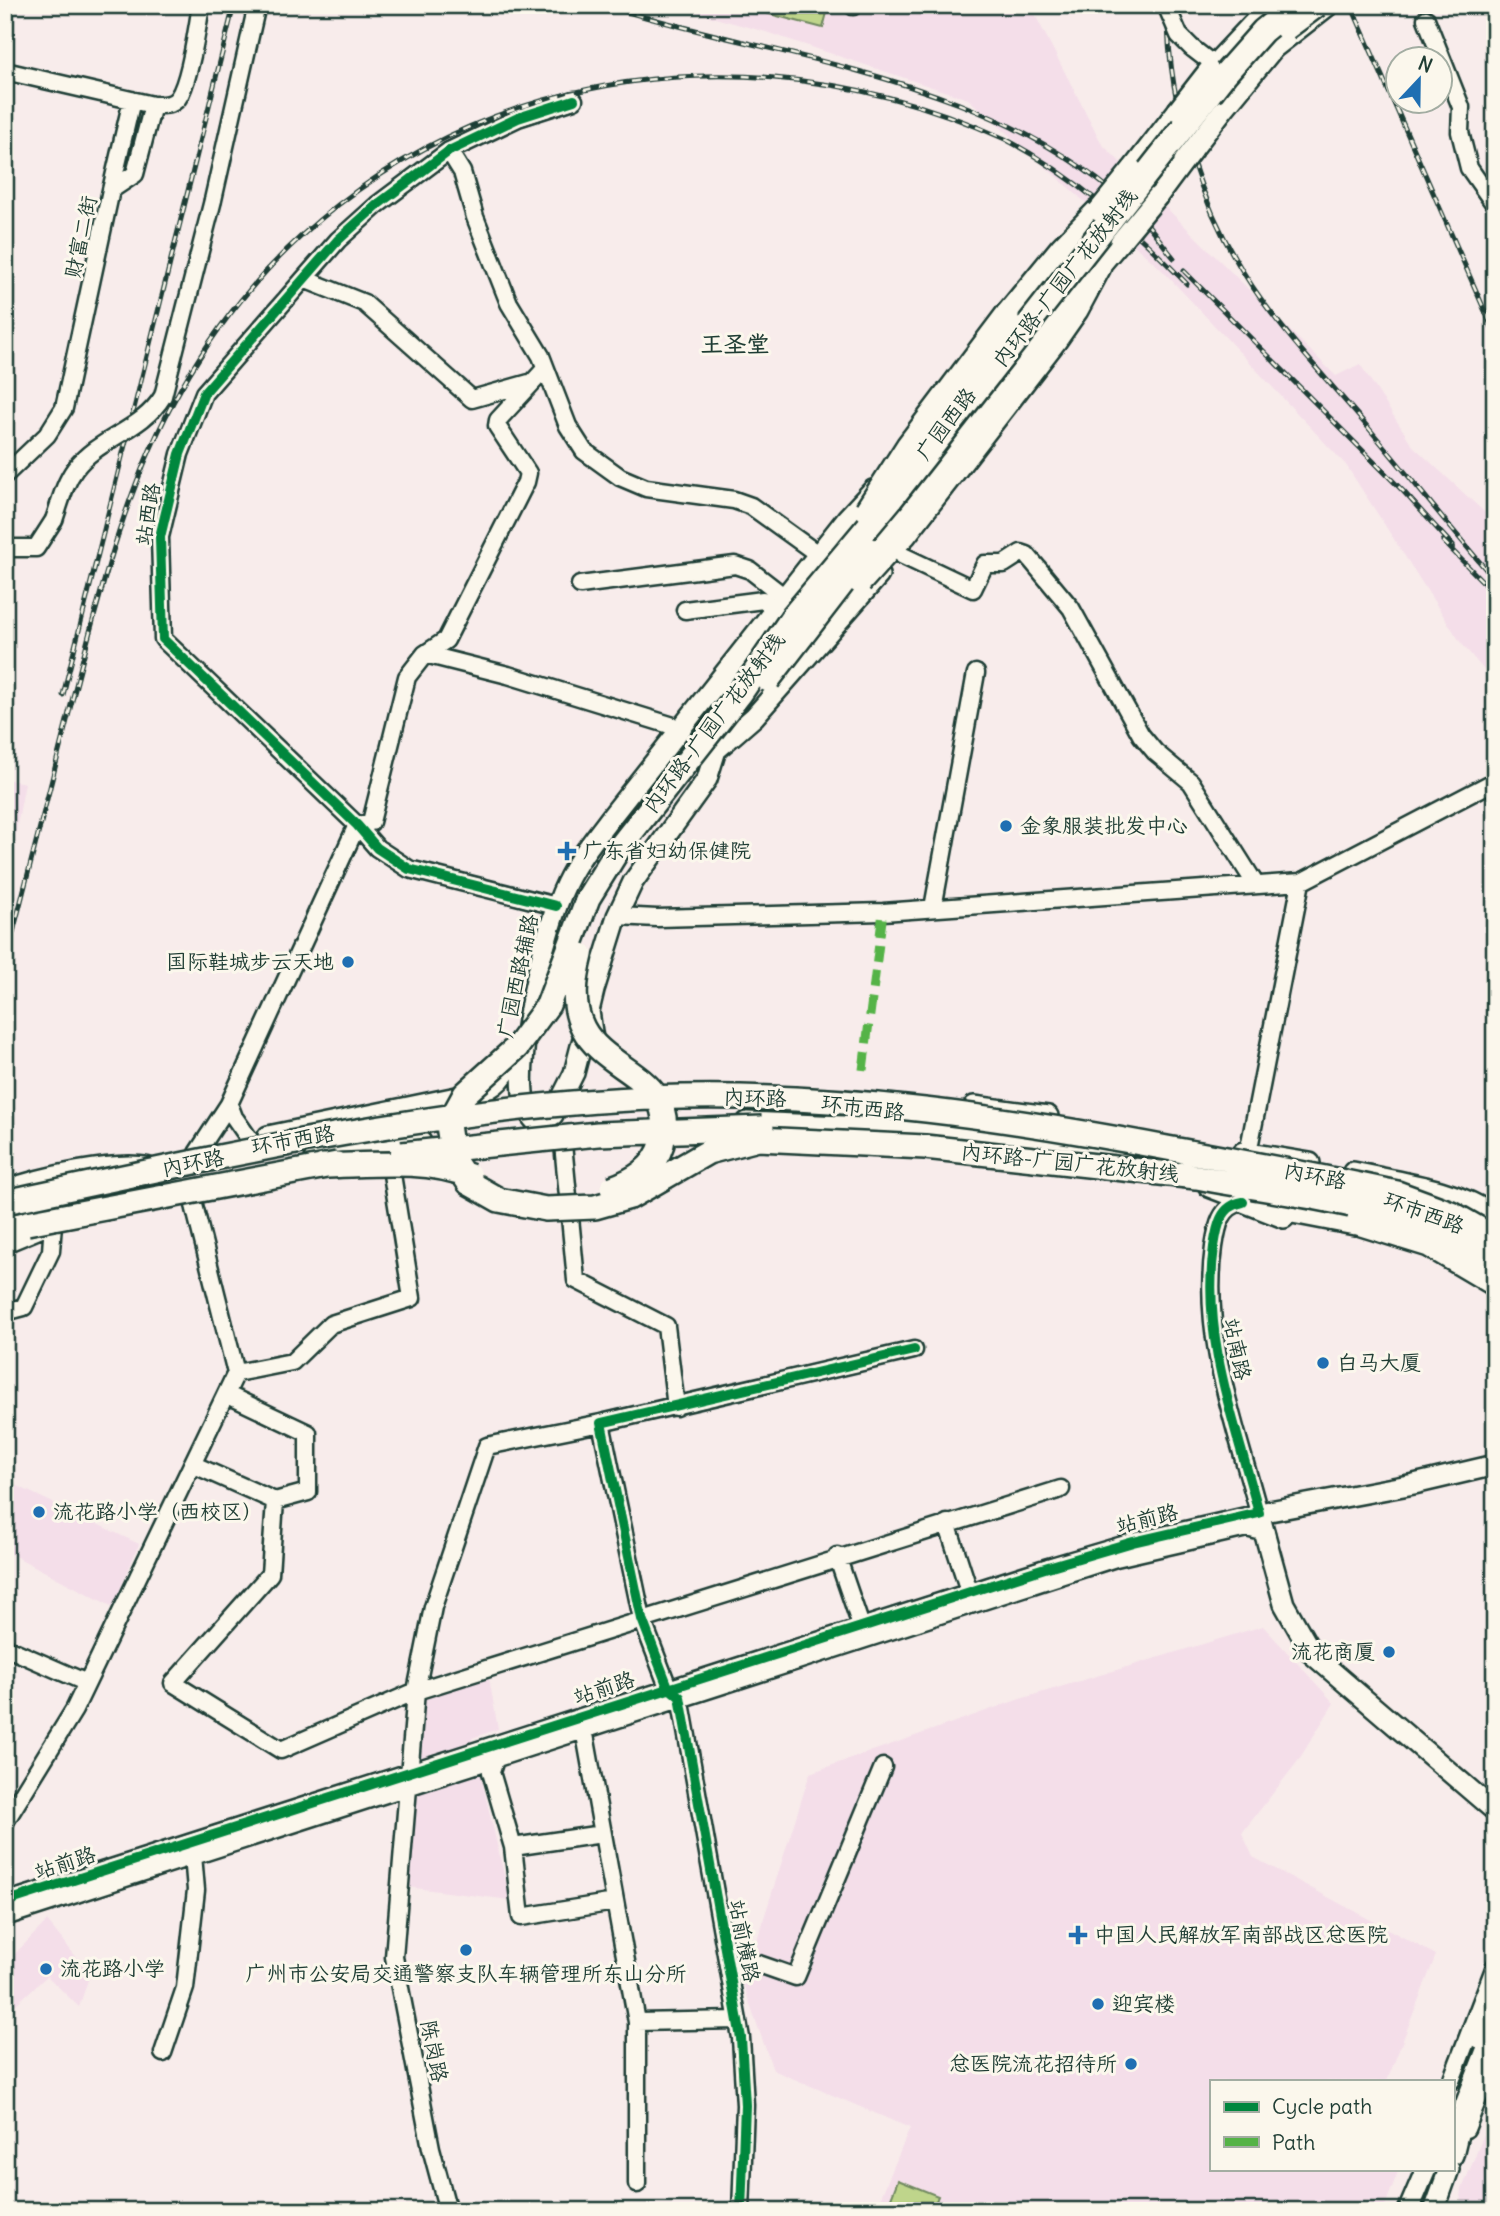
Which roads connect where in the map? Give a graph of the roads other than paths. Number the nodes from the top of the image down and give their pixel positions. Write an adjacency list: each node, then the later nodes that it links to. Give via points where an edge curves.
1 (201, 5): 13 (street, via 179,97 169,105)
2 (257, 5): 27 (street, bridge, via 163,396 147,417 76,468 41,544)
3 (1166, 5): 9 (street, bridge, via 1178,35)
4 (1270, 5): 9 (main road, 广园西路)
5 (1295, 5): 29 (highway, 内环路-广园广花放射线, bridge, via 1263,31 1225,74 891,499)
6 (1317, 5): 36 (highway, 内环路-广园广花放射线, bridge, via 1268,44 1231,86)
7 (1329, 5): 18 (main road, 广园西路, bridge, via 1274,48)
8 (1426, 19): 16 (street, via 1461,107 1460,132 1469,168)
9 (1211, 67): 17 (main road, 广园西路, bridge)
10 (5, 71): 11 (street)
11 (132, 100): 13 (street); 15 (street)
12 (574, 100): 14 (street, 站西路, via 518,117)
13 (153, 105): 15 (street, 财富二街, via 135,174)
14 (450, 151): 19 (street, 站西路, via 377,205); 20 (street, via 462,172 509,303)
15 (111, 190): 23 (street, 财富二街, via 64,408 37,447)
16 (1495, 205)
17 (1098, 211): 22 (main road, 广园西路, via 1071,254); 29 (highway, bridge, via 1007,315)
18 (1099, 267): 24 (main road, 广园西路); 28 (main road, via 1085,306 1062,345); 36 (highway, bridge, via 1076,310 1030,374 905,534)
19 (304, 279): 21 (street, via 364,303 472,399); 41 (street, 站西路, via 204,393 181,451 160,537 163,639)
20 (545, 369): 21 (street); 29 (street, via 568,426 600,465 646,488 751,506)
21 (529, 383): 34 (street, via 497,426 528,473 526,482 446,640)
22 (917, 455): 29 (main road, via 870,492); 37 (main road, 广园西路)
23 (5, 475)
24 (889, 534): 30 (main road); 39 (main road, 广园西路)
25 (5, 539): 27 (street)
26 (5, 548): 27 (street)
27 (24, 548)
28 (899, 554): 30 (main road); 43 (street, via 973,589 985,564 1004,564 1021,553 1027,555 1071,608 1141,735 1191,782)
29 (824, 564): 32 (highway, 内环路-广园广花放射线, bridge)
30 (873, 582): 39 (main road, via 754,717)
31 (580, 585): 32 (street, via 735,565 750,570)
32 (785, 608): 33 (street, via 763,600); 37 (main road); 65 (highway, bridge, via 764,644 597,862 565,926 535,1037 507,1075 448,1103); 66 (highway, 内环路-广园广花放射线, bridge, via 740,694 608,864 582,913 555,993 537,1024 456,1107 448,1136 453,1159 463,1175 476,1189 510,1204 576,1210 630,1197 724,1146 776,1139 925,1147)
33 (685, 610)
34 (425, 654): 38 (street); 41 (street, via 408,677 371,821)
35 (975, 673): 45 (street)
36 (754, 698): 69 (highway, 内环路-广园广花放射线, bridge, via 622,867 586,940 575,985 579,1019 600,1049 655,1093 664,1128 656,1157 638,1177)
37 (710, 709): 38 (main road, 广园西路辅路)
38 (683, 729): 44 (main road, 广园西路辅路, via 593,840)
39 (716, 750): 46 (main road, via 707,779 633,882)
40 (1495, 781): 42 (street)
41 (357, 825): 44 (street, 站西路, via 377,848 410,869); 50 (street)
42 (1301, 882): 43 (street); 61 (street)
43 (1256, 885): 45 (street)
44 (556, 906): 47 (main road, 广园西路辅路)
45 (933, 908): 46 (street, via 766,916)
46 (617, 916): 48 (main road)
47 (531, 1003): 52 (main road, via 509,1068 494,1086); 54 (main road, 广园西路辅路, via 523,1083 526,1106)
48 (589, 1011): 49 (main road, via 598,1059 616,1074 667,1087); 54 (main road)
49 (821, 1091): 51 (main road); 61 (main road, via 1006,1109)
50 (229, 1104): 59 (street); 60 (street)
51 (819, 1111): 54 (main road, 环市西路, via 678,1108); 67 (main road, 环市西路, via 1019,1130)
52 (370, 1117): 55 (main road); 57 (main road); 59 (main road)
53 (796, 1123): 54 (main road, 环市西路); 56 (main road); 58 (main road, 环市西路)
54 (556, 1129): 55 (main road, 环市西路); 56 (main road); 62 (main road); 64 (highway, bridge, via 722,1108 993,1133); 65 (highway, 内环路, bridge, via 433,1120); 75 (highway, 内环路, bridge, via 723,1097 1007,1119 1397,1193); 86 (street, via 576,1280 666,1326)
55 (419, 1136): 57 (main road, 环市西路); 73 (main road, 环市西路)
56 (794, 1143): 58 (main road)
57 (338, 1144): 59 (main road, 环市西路)
58 (908, 1144): 64 (main road, 环市西路)
59 (257, 1145): 60 (main road); 65 (main road, 环市西路)
60 (197, 1153): 65 (main road)
61 (1248, 1153): 75 (main road, via 1420,1186)
62 (390, 1162): 70 (main road); 84 (street, via 412,1298 331,1324 292,1362)
63 (323, 1166): 66 (highway, 内环路, bridge, via 526,1139 688,1128 770,1128 994,1143 1099,1158); 69 (highway, 内环路, bridge, via 435,1167 525,1194); 76 (highway, 内环路, bridge)
64 (1148, 1166): 66 (main road, 环市西路); 67 (highway)
65 (144, 1173): 68 (highway, 内环路, bridge); 68 (main road, 环市西路, via 61,1196)
66 (1203, 1182): 71 (main road); 79 (main road, 环市西路, via 1389,1222); 80 (highway, 内环路, bridge, via 1396,1216 1439,1230)
67 (1289, 1182): 75 (main road, 环市西路)
68 (7, 1196)
69 (573, 1196)
70 (192, 1197): 74 (main road); 84 (street)
71 (1243, 1202): 72 (main road); 80 (main road, via 1270,1215); 92 (street, 站南路, via 1227,1208 1217,1227 1209,1301 1213,1341)
72 (1272, 1207): 81 (highway, bridge, via 1354,1223 1429,1245)
73 (5, 1219)
74 (53, 1224): 77 (main road); 78 (street); 82 (street, via 51,1251 24,1307)
75 (1487, 1225): 79 (main road); 80 (main road)
76 (5, 1228)
77 (5, 1234)
78 (5, 1244)
79 (1464, 1251): 80 (main road, 环市西路)
80 (1492, 1261)
81 (1495, 1284)
82 (5, 1312)
83 (914, 1350): 86 (street)
84 (236, 1373): 85 (street)
85 (226, 1394): 88 (street); 91 (street, via 307,1433 308,1492)
86 (676, 1407): 87 (street)
87 (601, 1423): 97 (street, 站前横路); 101 (street, 陈岗路, via 487,1446 433,1607)
88 (192, 1464): 91 (street); 100 (street)
89 (1495, 1467): 92 (main road, 站前路)
90 (1061, 1489): 93 (street)
91 (275, 1501): 101 (street, via 270,1574 173,1683 281,1750)
92 (1259, 1513): 94 (main road, 站南路); 96 (street, 站前路, via 1133,1542)
93 (947, 1523): 95 (street); 96 (street)
94 (1266, 1533): 102 (street, 站前路, via 1247,1528 1116,1558); 107 (main road, 站南路, via 1284,1604 1313,1655)
95 (837, 1556): 97 (street); 98 (street)
96 (970, 1591): 98 (street, 站前路)
97 (642, 1619): 101 (street); 102 (street, 站前横路)
98 (860, 1626): 102 (street, 站前路)
99 (5, 1647): 100 (street)
100 (87, 1683): 108 (street)
101 (416, 1691): 106 (street, 陈岗路)
102 (674, 1692): 103 (street, 站前路); 104 (street, 站前路); 115 (street, 站前横路)
103 (584, 1729): 104 (street, 站前路); 109 (street)
104 (494, 1750): 106 (street, 站前路); 110 (street, via 491,1772)
105 (883, 1767): 115 (street, via 796,1977 750,1961)
106 (408, 1778): 111 (street, 站前路); 112 (street, 站前路); 130 (street, 陈岗路, via 394,1957 431,2148)
107 (1495, 1811)
108 (5, 1822)
109 (603, 1834): 110 (street); 113 (street)
110 (513, 1847): 113 (street, via 521,1917)
111 (193, 1855): 114 (street, 站前路); 121 (street, via 197,1890 185,1988)
112 (5, 1902)
113 (615, 1902): 119 (street)
114 (5, 1917)
115 (730, 1969): 118 (street, 站前横路)
116 (1494, 1970): 123 (street)
117 (1495, 1997): 124 (main road)
118 (738, 2020): 119 (street); 131 (street, 站前横路, via 745,2105)
119 (637, 2022): 129 (street)
120 (1495, 2027): 125 (main road, via 1465,2105)
121 (163, 2053)
122 (1495, 2056): 126 (street)
123 (1451, 2080)
124 (1454, 2100)
125 (1454, 2151)
126 (1454, 2160)
127 (1426, 2170): 132 (main road)
128 (1450, 2170): 133 (main road)
129 (637, 2184)
130 (448, 2211)
131 (741, 2211)
132 (1408, 2211)
133 (1434, 2211)

